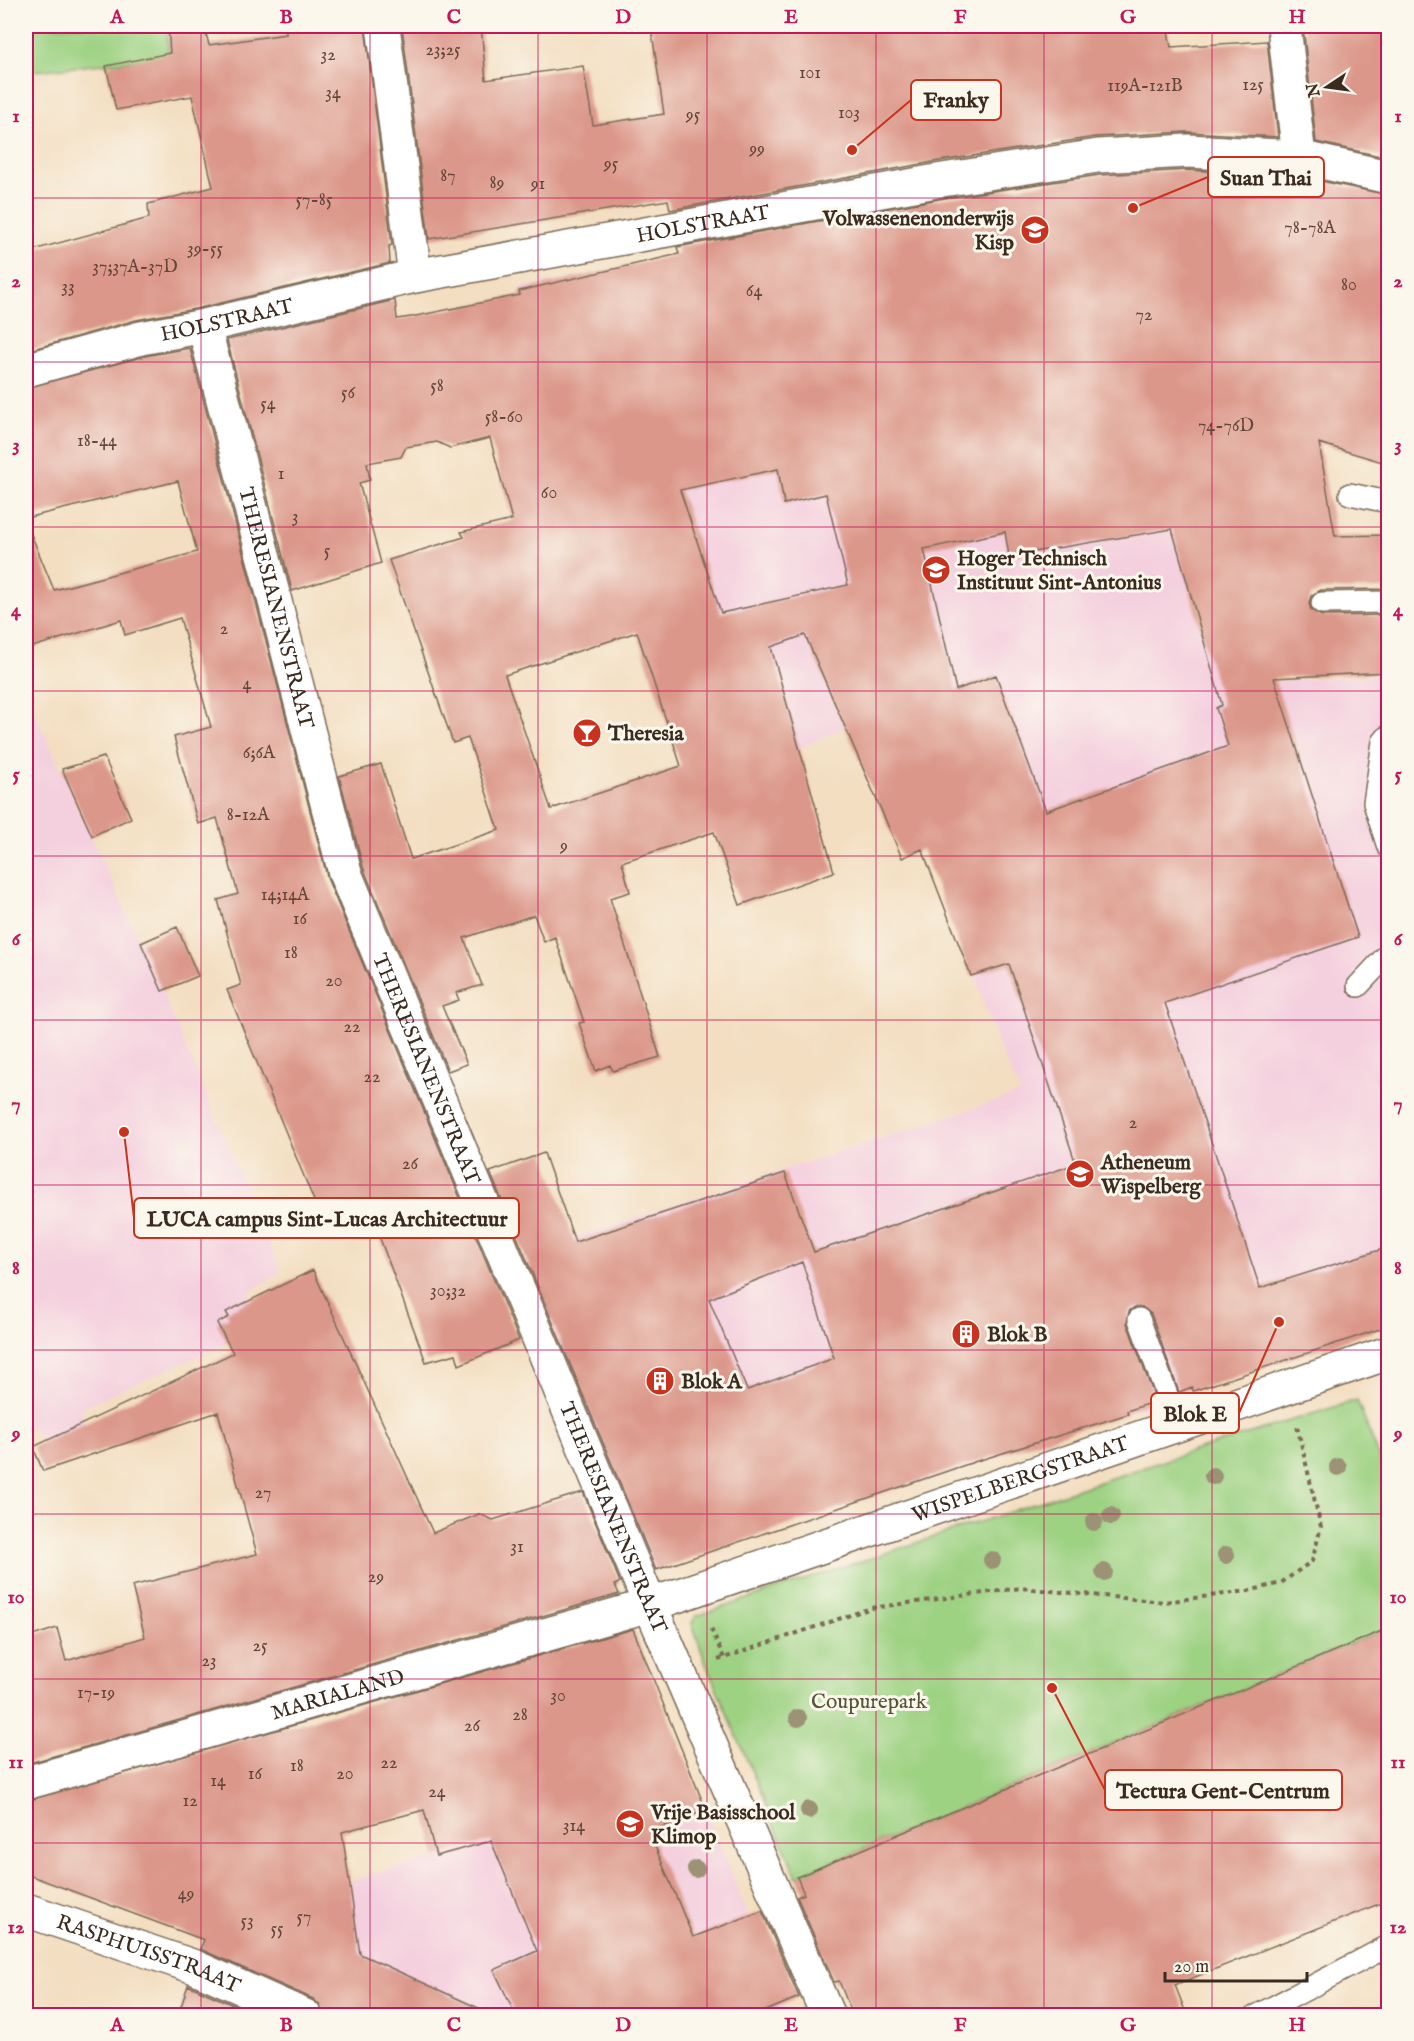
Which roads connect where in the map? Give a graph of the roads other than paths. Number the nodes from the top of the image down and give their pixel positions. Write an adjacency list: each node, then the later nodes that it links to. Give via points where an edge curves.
1 (383, 26): 5 (street)
2 (1284, 26): 3 (street)
3 (1299, 157): 4 (street, HOLSTRAAT); 5 (street, HOLSTRAAT, via 1188,151 1098,156)
4 (1389, 177)
5 (415, 276): 6 (street, HOLSTRAAT)
6 (204, 326): 7 (street, HOLSTRAAT); 19 (street, THERESIANENSTRAAT, via 345,873)
7 (26, 370)
8 (1350, 494): 9 (lane)
9 (1389, 502)
10 (1389, 602): 11 (lane)
11 (1322, 603)
12 (1389, 736): 13 (lane, via 1383,742 1374,803)
13 (1389, 847)
14 (1389, 954): 15 (lane)
15 (1358, 986)
16 (1139, 1320): 18 (lane)
17 (1389, 1353): 18 (street, WISPELBERGSTRAAT)
18 (1178, 1425): 19 (street, WISPELBERGSTRAAT)
19 (650, 1605): 20 (street, MARIALAND); 24 (street, THERESIANENSTRAAT)
20 (26, 1783)
21 (26, 1910): 23 (street, RASPHUISSTRAAT, via 195,1967)
22 (1389, 1946): 25 (lane)
23 (305, 2016)
24 (828, 2016)
25 (1256, 2016)

